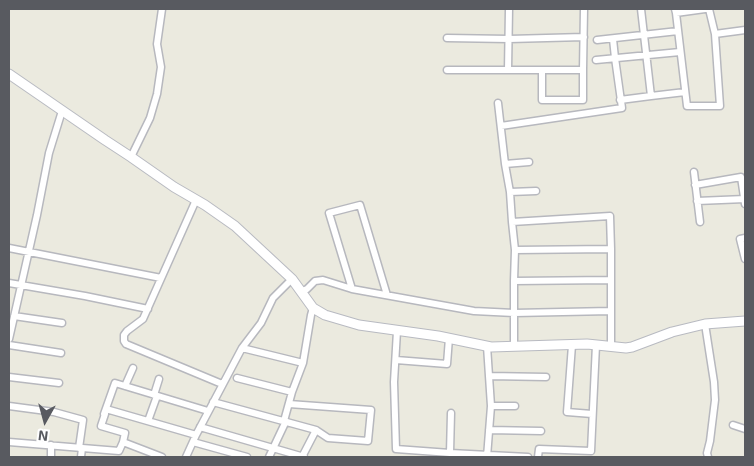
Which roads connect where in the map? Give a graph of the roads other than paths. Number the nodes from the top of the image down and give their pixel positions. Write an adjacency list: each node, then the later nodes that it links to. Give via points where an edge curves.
1 (162, 9): 32 (street, via 157,44 161,66 157,94 150,118)
2 (509, 9): 14 (street)
3 (584, 9): 12 (street)
4 (641, 9): 11 (street)
5 (705, 9): 7 (street)
6 (709, 9): 10 (street)
7 (675, 11): 9 (street)
8 (745, 30): 10 (street)
9 (678, 31): 11 (street); 17 (street)
10 (715, 34): 26 (street, via 720,106 687,106)
11 (644, 35): 15 (street); 18 (street)
12 (584, 37): 14 (street); 24 (street)
13 (447, 38): 14 (street)
14 (509, 39): 22 (street)
15 (613, 39): 16 (street); 19 (street)
16 (597, 40)
17 (680, 52): 18 (street); 26 (street)
18 (646, 55): 19 (street); 27 (street)
19 (615, 58): 20 (street); 28 (street)
20 (596, 60)
21 (448, 70): 22 (street)
22 (508, 70): 23 (street)
23 (542, 70): 24 (street); 24 (street, via 542,100 583,100)
24 (583, 70)
25 (9, 74): 30 (street)
26 (685, 92): 27 (street)
27 (651, 96): 28 (street)
28 (620, 100): 31 (street, via 622,108)
29 (498, 103): 31 (street)
30 (62, 111): 32 (street); 49 (street, via 49,153)
31 (501, 126): 34 (street)
32 (131, 156): 40 (street)
33 (529, 162): 34 (street)
34 (505, 164): 38 (street)
35 (694, 172): 36 (street)
36 (695, 185): 39 (street, via 741,178); 41 (street)
37 (536, 191): 38 (street)
38 (510, 192): 43 (street)
39 (745, 199): 41 (street); 42 (street)
40 (196, 200): 51 (street); 52 (street, via 235,226)
41 (697, 201): 44 (street)
42 (745, 204)
43 (512, 222): 47 (street, via 610,216); 48 (street)
44 (700, 222)
45 (745, 238): 50 (street, via 740,239)
46 (9, 248): 49 (street)
47 (611, 249): 48 (street); 53 (street)
48 (515, 250): 54 (street)
49 (29, 252): 51 (street); 56 (street)
50 (745, 259)
51 (161, 278): 61 (street)
52 (292, 279): 58 (street); 77 (street, via 273,298)
53 (611, 280): 54 (street); 62 (street)
54 (514, 281): 63 (street)
55 (9, 282): 56 (street)
56 (21, 285): 61 (street); 64 (street)
57 (352, 289): 58 (street, via 322,280 315,281); 59 (street); 59 (street, via 329,213 360,205)
58 (302, 292): 60 (street)
59 (387, 295): 63 (street, via 474,311)
60 (313, 308): 68 (street, via 359,325); 80 (street)
61 (148, 309): 88 (street, via 143,319 124,335 125,343)
62 (611, 311): 63 (street); 76 (street)
63 (514, 313): 75 (street)
64 (14, 316): 66 (street); 70 (street)
65 (745, 321): 67 (street)
66 (62, 323)
67 (705, 324): 76 (street, via 632,347); 129 (street, via 715,400)
68 (398, 331): 69 (street); 79 (street)
69 (449, 338): 74 (street); 79 (street, via 447,364)
70 (9, 339)
71 (9, 345): 78 (street)
72 (572, 345): 73 (street); 75 (street); 100 (street, via 567,412)
73 (596, 345): 76 (street); 100 (street)
74 (487, 346): 75 (street); 82 (street)
75 (514, 346)
76 (611, 346)
77 (242, 348): 80 (street); 88 (street)
78 (61, 353)
79 (396, 360): 117 (street, via 396,450)
80 (303, 363): 90 (street)
81 (133, 368): 89 (street)
82 (489, 376): 84 (street); 95 (street)
83 (9, 377): 87 (street)
84 (546, 377)
85 (237, 378): 90 (street)
86 (159, 379): 91 (street)
87 (59, 383)
88 (222, 384): 92 (street)
89 (125, 386): 91 (street); 97 (street, via 115,383)
90 (292, 392): 93 (street)
91 (156, 395): 98 (street); 102 (street)
92 (214, 402): 98 (street); 101 (street)
93 (289, 404): 101 (street); 106 (street, via 371,410 368,441 328,438)
94 (9, 406): 113 (street, via 83,420)
95 (491, 406): 96 (street); 107 (street)
96 (515, 406)
97 (106, 409): 102 (street); 111 (street, via 101,426 125,433)
98 (208, 411): 104 (street)
99 (451, 413): 117 (street)
100 (592, 414): 116 (street)
101 (285, 421): 106 (street); 114 (street)
102 (148, 422): 109 (street)
103 (733, 425): 105 (street)
104 (200, 427): 109 (street); 114 (street)
105 (745, 429)
106 (316, 430): 125 (street)
107 (489, 430): 108 (street); 118 (street)
108 (540, 431)
109 (194, 438): 122 (street); 123 (street)
110 (9, 442): 112 (street)
111 (124, 442): 113 (street, via 119,451); 121 (street)
112 (51, 445): 113 (street); 119 (street)
113 (81, 448): 120 (street)
114 (274, 448): 124 (street); 125 (street)
115 (555, 450): 116 (street); 127 (street, via 539,448); 128 (street)
116 (590, 454)
117 (450, 455): 118 (street)
118 (488, 456): 126 (street)
119 (51, 457)
120 (81, 457)
121 (162, 457)
122 (186, 457)
123 (248, 457)
124 (269, 457)
125 (303, 457)
126 (528, 457)
127 (538, 457)
128 (555, 457)
129 (708, 457)

